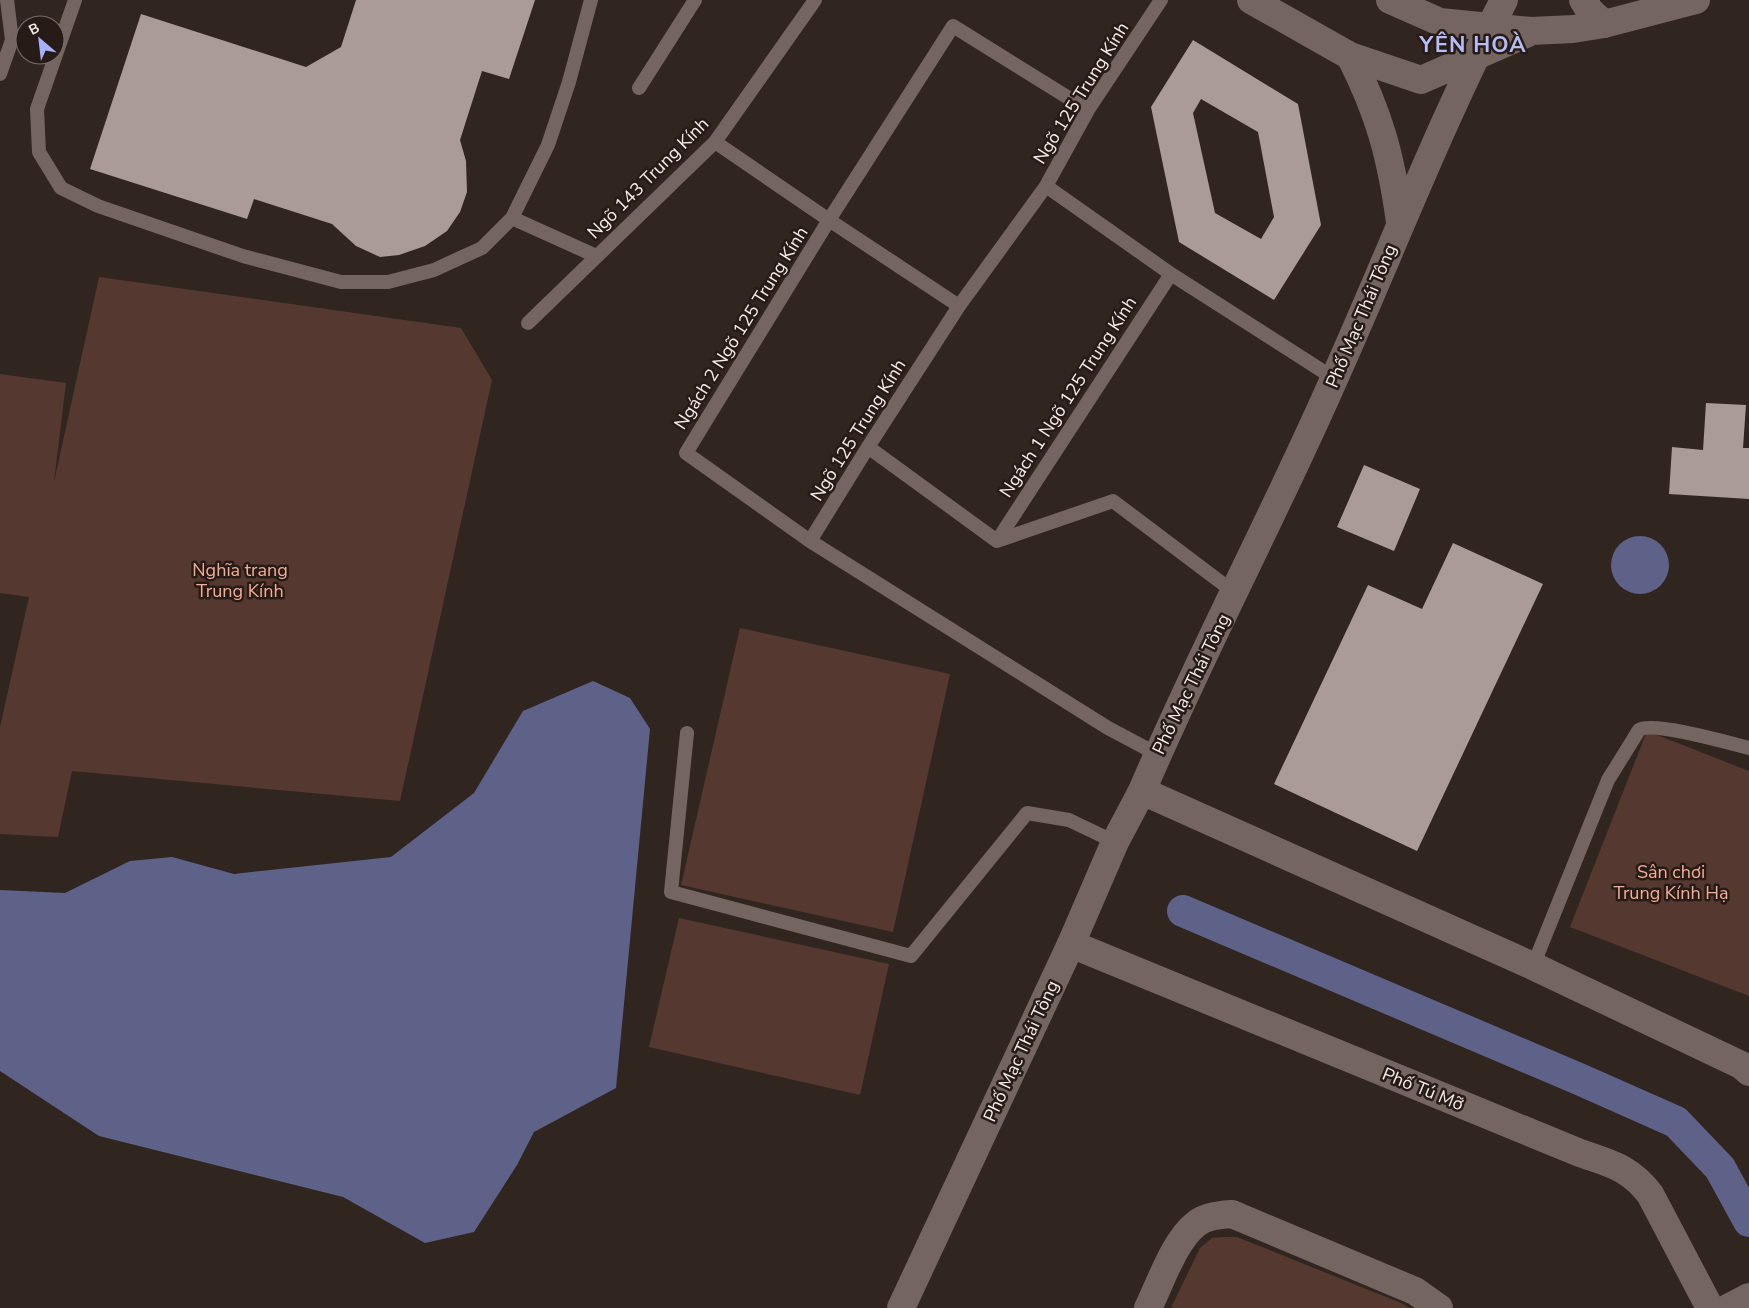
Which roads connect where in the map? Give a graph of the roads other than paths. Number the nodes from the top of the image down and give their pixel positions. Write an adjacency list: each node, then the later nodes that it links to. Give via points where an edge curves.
1 (7, 0): 17 (lane, via 12,40)
2 (75, 0): 22 (lane, via 37,109 39,152 61,188 90,202 243,256 341,282 388,282 434,270 482,248)
3 (592, 0): 22 (lane, via 548,145)
4 (696, 0): 18 (lane)
5 (815, 0): 20 (lane, Ngõ 143 Trung Kính)
6 (1161, 0): 19 (lane, Ngõ 125 Trung Kính)
7 (1251, 0): 15 (street)
8 (1390, 0): 13 (street, via 1440,22)
9 (1504, 0): 13 (street, Phố Mạc Thái Tông)
10 (1583, 0): 12 (street)
11 (1696, 0): 12 (street)
12 (1604, 24): 14 (street)
13 (1490, 28): 14 (street); 16 (street, Phố Mạc Thái Tông)
14 (1531, 31): 16 (street)
15 (1350, 56): 16 (street, via 1421,80); 24 (street, via 1368,91 1384,135)
16 (1475, 57): 24 (street, Phố Mạc Thái Tông)
17 (0, 74)
18 (639, 88)
19 (1088, 110): 21 (lane, Ngõ 125 Trung Kính); 23 (lane, Ngách 2 Ngõ 125 Trung Kính, via 953,26)
20 (715, 142): 23 (lane, Ngách 2 Ngõ 125 Trung Kính); 25 (lane, Ngõ 143 Trung Kính)
21 (1046, 186): 26 (lane); 27 (lane, Ngõ 125 Trung Kính)
22 (512, 218): 25 (lane)
23 (829, 220): 27 (lane, Ngách 2 Ngõ 125 Trung Kính); 31 (lane, Ngách 2 Ngõ 125 Trung Kính, via 686,453)
24 (1400, 222): 29 (street, Phố Mạc Thái Tông)
25 (596, 256): 28 (lane, Ngõ 143 Trung Kính)
26 (1171, 274): 29 (lane); 32 (lane, Ngách 1 Ngõ 125 Trung Kính)
27 (959, 306): 30 (lane, Ngõ 125 Trung Kính)
28 (528, 323)
29 (1335, 379): 33 (street, Phố Mạc Thái Tông)
30 (868, 447): 31 (lane, Ngõ 125 Trung Kính); 32 (lane)
31 (810, 541): 36 (lane, via 1108,728)
32 (997, 541): 33 (lane, via 1113,501)
33 (1235, 592): 36 (street, Phố Mạc Thái Tông)
34 (687, 733): 38 (lane, via 672,892 910,956 1027,813 1069,820)
35 (1749, 748): 40 (lane, via 1687,733 1647,727 1638,730 1608,780)
36 (1157, 754): 37 (street, Phố Mạc Thái Tông)
37 (1142, 791): 38 (street, Phố Mạc Thái Tông); 40 (street)
38 (1115, 842): 39 (street, Phố Mạc Thái Tông)
39 (1071, 944): 42 (street, Phố Mạc Thái Tông); 45 (street, Phố Tú Mỡ, via 1626,1170 1638,1178 1650,1194)
40 (1533, 966): 41 (street, via 1741,1065)
41 (1749, 1072)
42 (901, 1308)
43 (1148, 1308): 44 (street, via 1181,1241 1196,1224 1215,1215 1232,1214 1415,1291)
44 (1439, 1308)
45 (1710, 1308)

